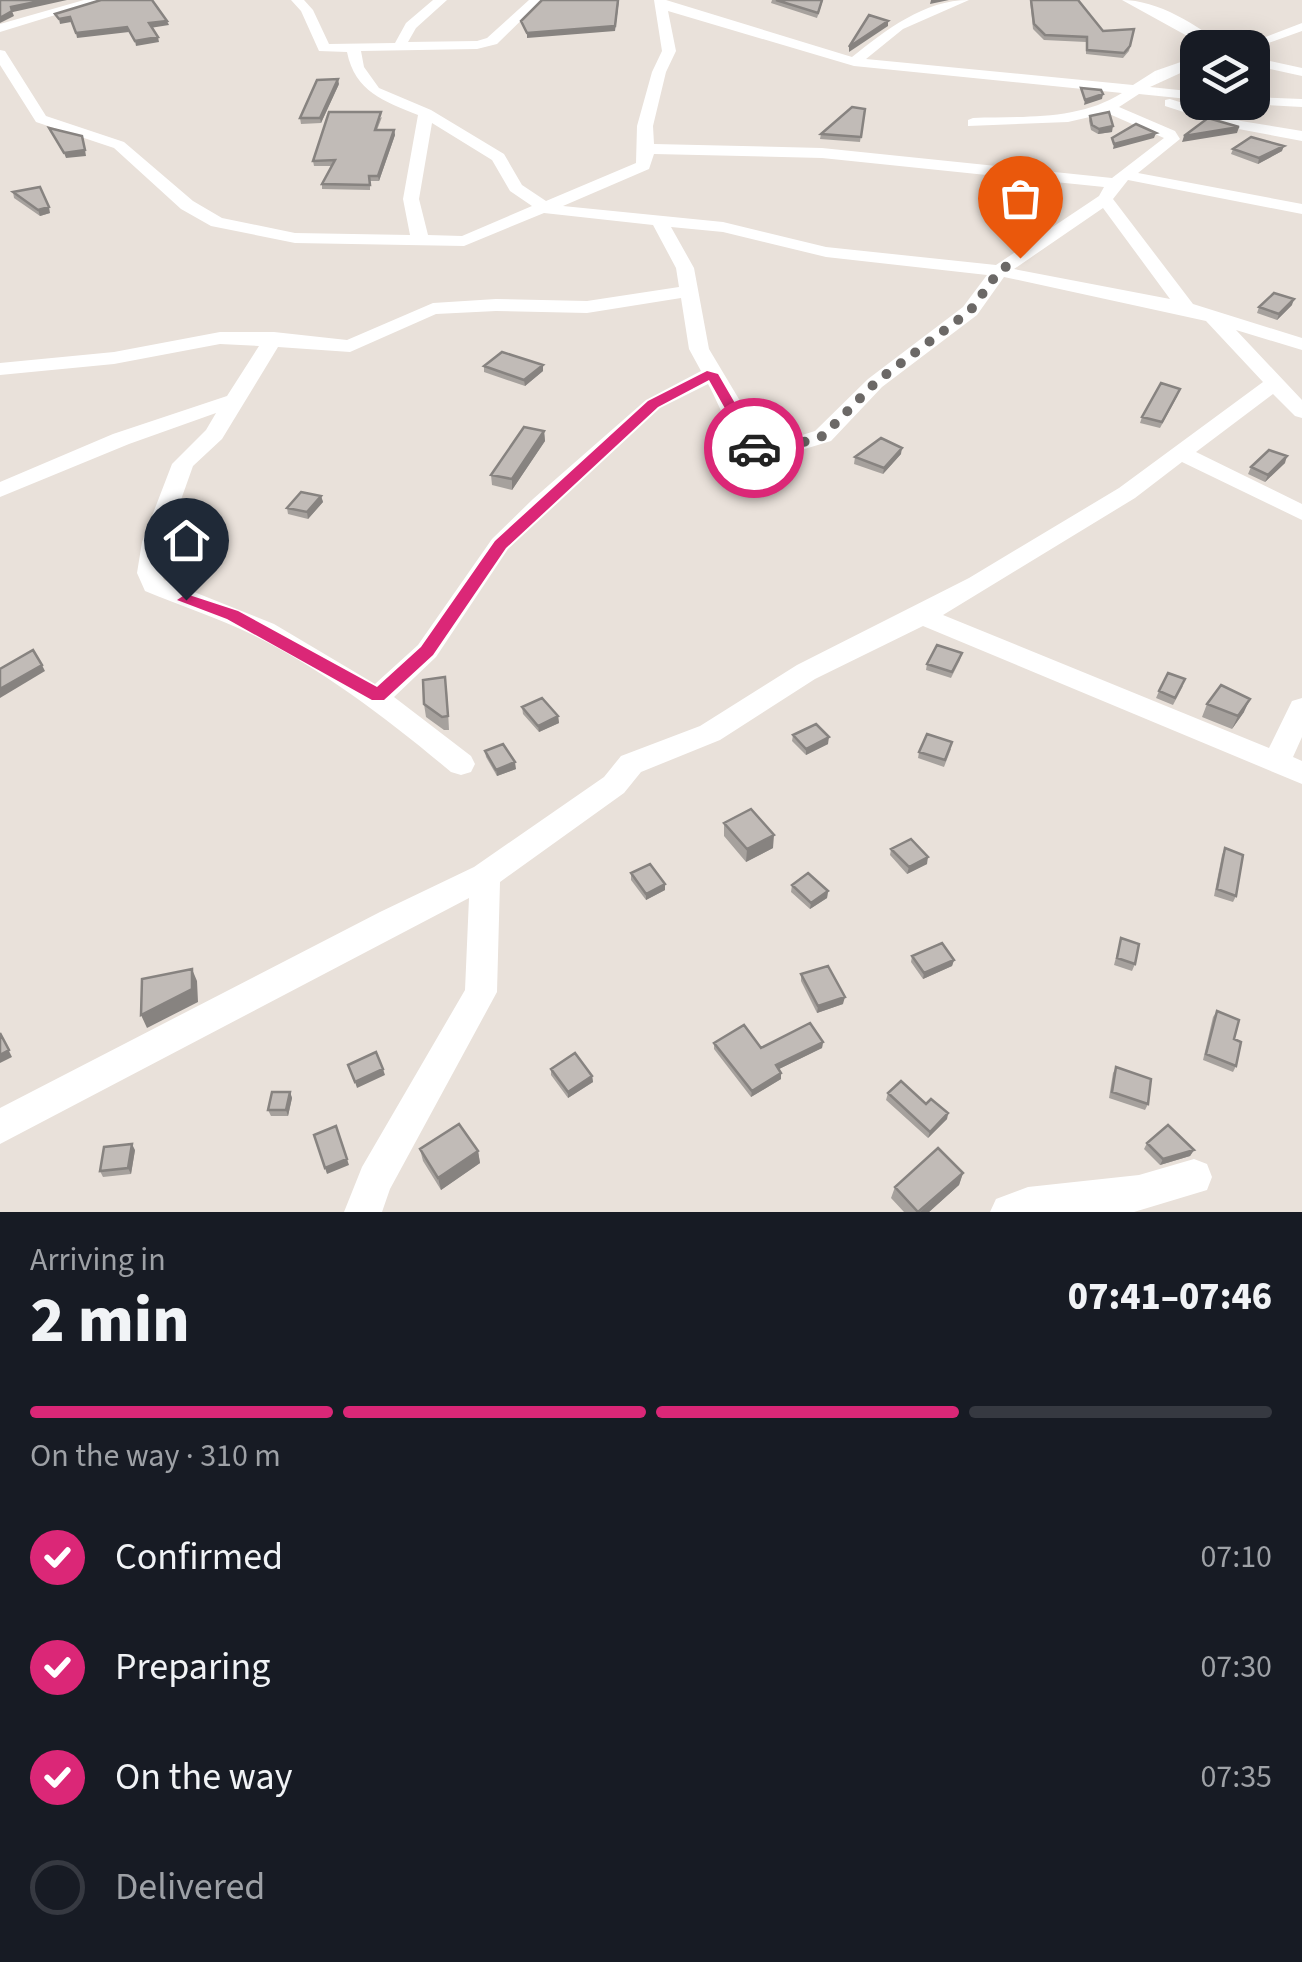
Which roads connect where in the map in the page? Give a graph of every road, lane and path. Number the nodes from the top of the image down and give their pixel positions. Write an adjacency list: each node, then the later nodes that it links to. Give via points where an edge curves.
1 (98, 0): 11 (street)
2 (297, 0): 14 (street, via 324,48)
3 (441, 0): 15 (street, via 410,26)
4 (536, 0): 15 (street, via 492,41)
5 (716, 0): 9 (street)
6 (963, 0): 17 (street, via 898,26)
7 (1128, 0): 12 (street)
8 (661, 2): 9 (street); 29 (street, via 669,51 645,126)
9 (687, 13): 17 (street)
10 (1302, 27): 13 (street)
11 (0, 28)
12 (1190, 30)
13 (1270, 39)
14 (353, 47): 15 (street); 26 (street, via 357,67 374,91)
15 (400, 47)
16 (0, 54): 34 (street, via 40,120 119,145 217,222 295,238)
17 (854, 62): 21 (street)
18 (1270, 65): 20 (street)
19 (1180, 67): 21 (street)
20 (1302, 72)
21 (1134, 92): 22 (street); 25 (street); 28 (street, via 1238,125)
22 (1180, 95)
23 (1270, 102): 24 (street)
24 (1302, 103)
25 (1108, 108): 27 (street, via 1068,118); 30 (street, via 1173,136)
26 (426, 113): 32 (street, via 498,157 516,188); 34 (street, via 411,200)
27 (973, 123)
28 (1302, 136)
29 (648, 148): 30 (street, via 822,153); 32 (street, via 643,166)
30 (1115, 186): 31 (street); 35 (street); 37 (street)
31 (1302, 208)
32 (546, 209): 33 (street); 34 (street, via 464,240)
33 (658, 218): 35 (street, via 826,252); 36 (street)
34 (420, 240)
35 (999, 271): 37 (street); 42 (street, via 970,311 876,382 823,436 758,453)
36 (691, 290): 39 (street, via 587,306 433,309 350,346); 42 (street, via 700,349)
37 (1186, 308): 38 (street)
38 (1212, 316): 40 (street); 43 (street)
39 (274, 338): 41 (street, via 220,338 114,358); 44 (street)
40 (1302, 344)
41 (0, 369)
42 (712, 374): 50 (street, via 653,404 541,504 500,544 427,651)
43 (1273, 384): 45 (street); 46 (street)
44 (232, 401): 47 (street); 50 (street, via 214,434 183,464 167,499 149,573 154,585 232,615)
45 (1302, 412)
46 (1182, 453): 48 (street); 49 (street)
47 (0, 490)
48 (1302, 513)
49 (922, 616): 53 (street); 54 (street, via 806,672 710,733 631,764 614,786)
50 (378, 696): 52 (street)
51 (1302, 708): 53 (street)
52 (461, 764)
53 (1289, 767)
54 (485, 876): 55 (street); 57 (street, via 481,992 374,1180)
55 (0, 1127)
56 (1194, 1177): 58 (street, via 1139,1193)
57 (363, 1212)
58 (1009, 1212)

